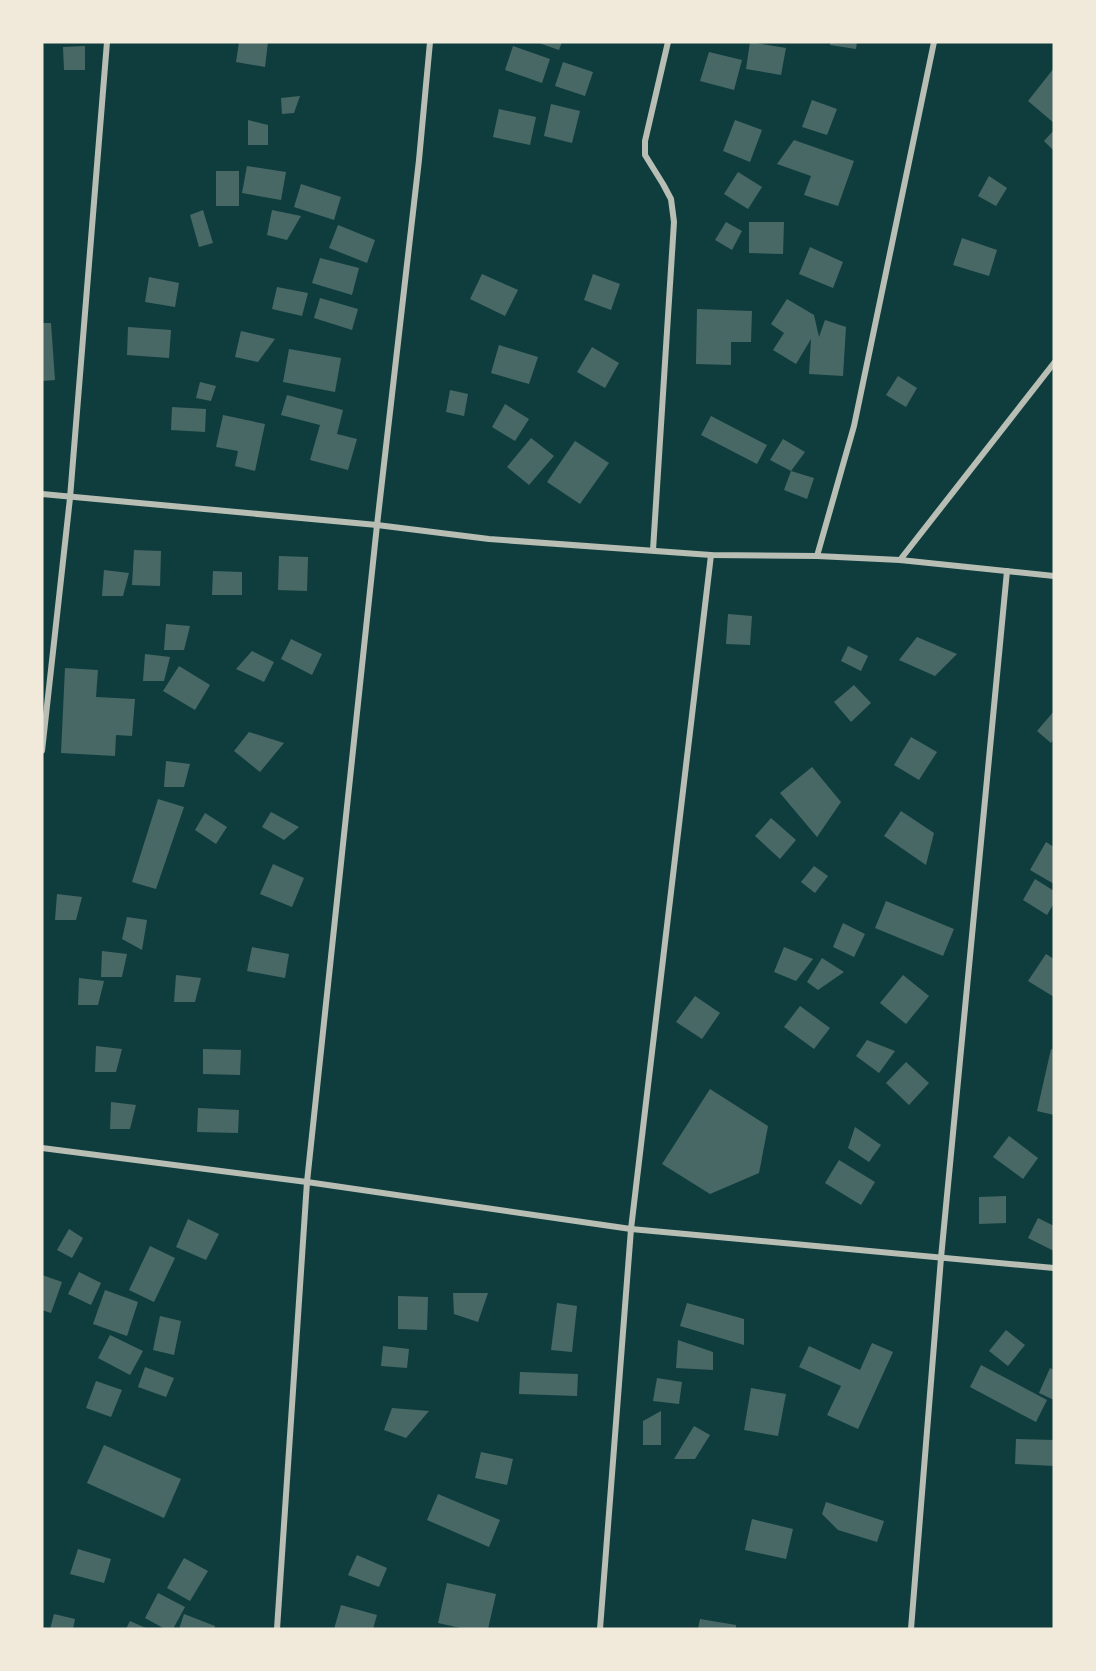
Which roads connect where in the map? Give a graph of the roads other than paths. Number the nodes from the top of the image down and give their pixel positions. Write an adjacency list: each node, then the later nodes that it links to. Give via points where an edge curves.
1 (108, 42): 7 (street)
2 (430, 42): 8 (street)
3 (668, 42): 9 (street, via 645,141 645,155 671,199 674,222)
4 (934, 42): 11 (street, via 854,426)
5 (1054, 363): 12 (street)
6 (42, 494): 7 (street)
7 (70, 498): 8 (street); 15 (street)
8 (377, 525): 9 (street, via 489,539); 17 (street)
9 (653, 550): 10 (street)
10 (711, 555): 11 (street); 18 (street)
11 (817, 556): 12 (street)
12 (900, 560): 13 (street)
13 (1007, 571): 14 (street); 19 (street)
14 (1054, 576)
15 (42, 751)
16 (42, 1148): 17 (street)
17 (307, 1182): 18 (street); 21 (street)
18 (631, 1229): 19 (street); 22 (street)
19 (941, 1258): 20 (street); 23 (street)
20 (1054, 1268)
21 (277, 1629)
22 (600, 1629)
23 (911, 1629)

